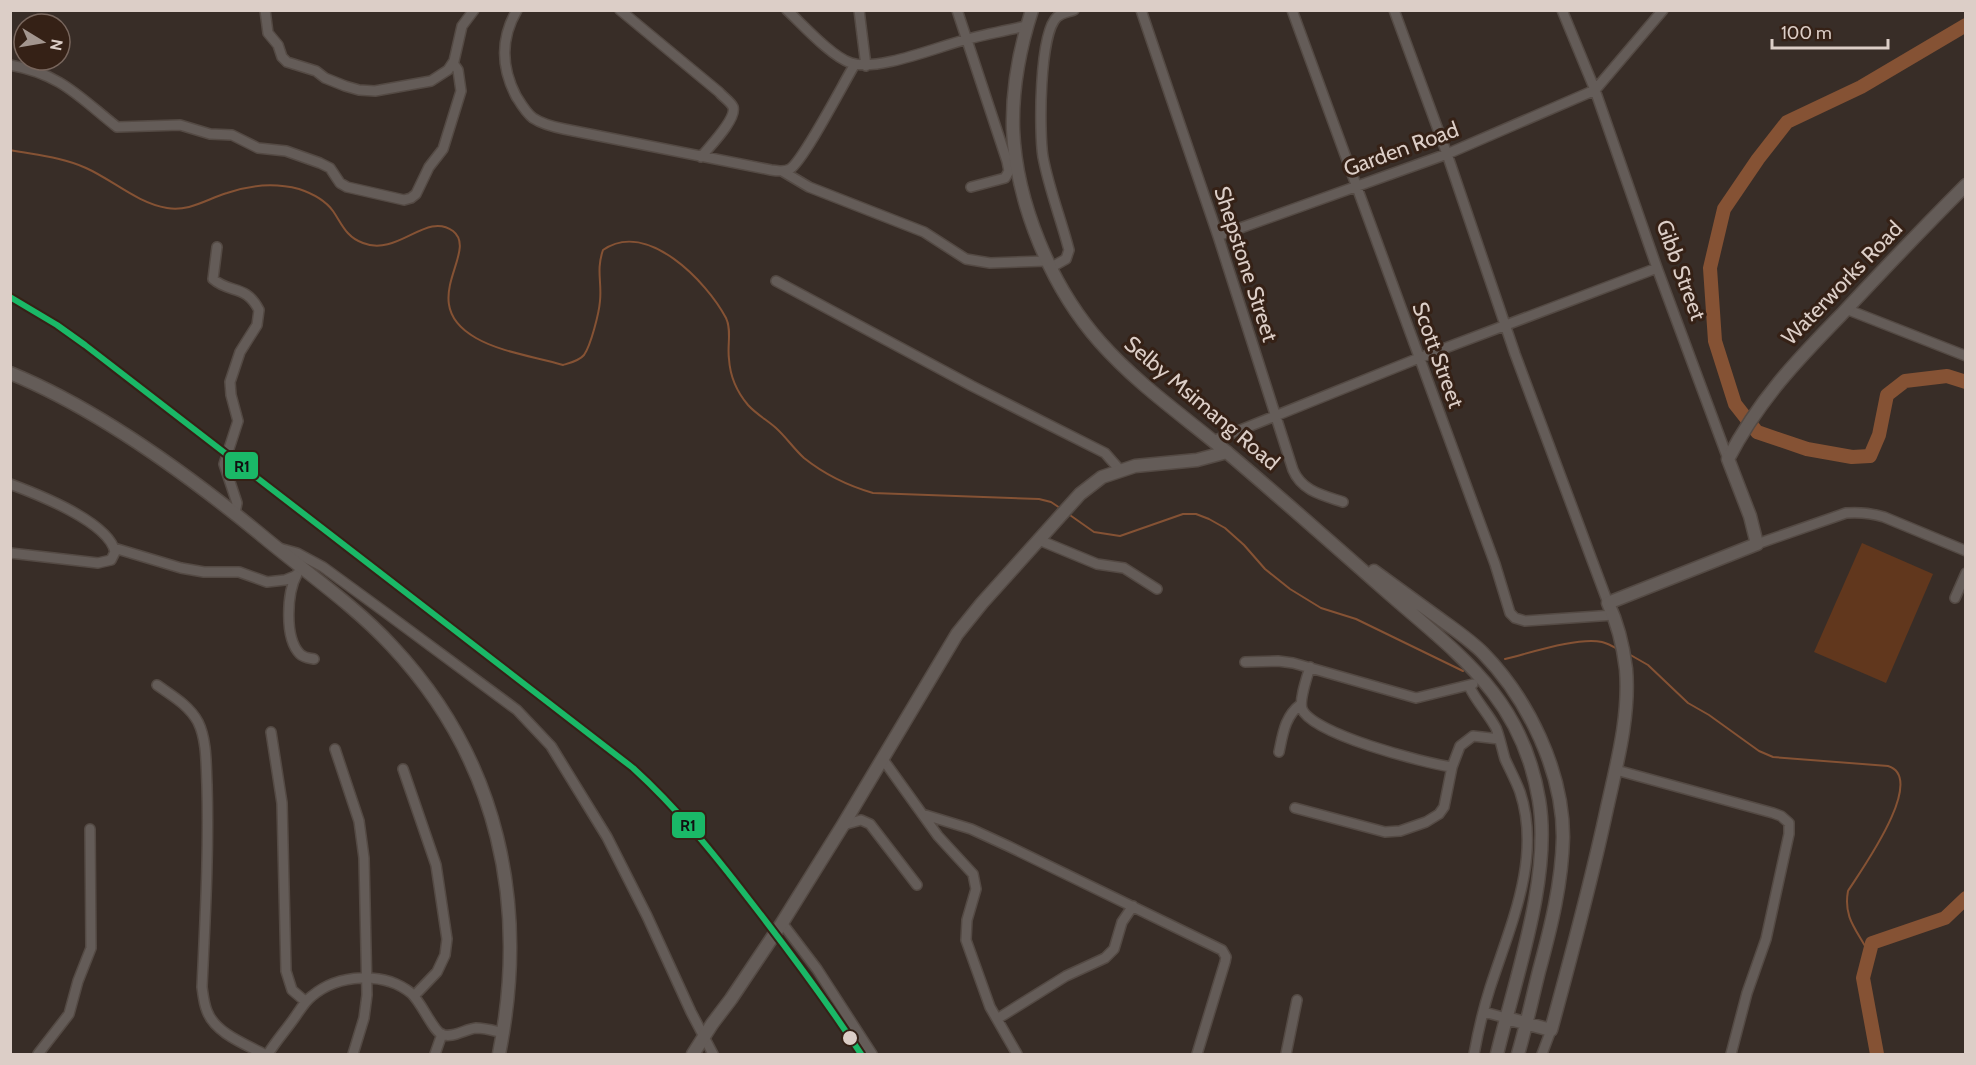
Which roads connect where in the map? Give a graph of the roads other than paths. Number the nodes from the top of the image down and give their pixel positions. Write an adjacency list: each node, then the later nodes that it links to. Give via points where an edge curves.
1 (265, 10): 17 (street, via 268,33 287,62 359,90 391,90 431,81)
2 (474, 10): 17 (street, via 460,29)
3 (517, 10): 25 (street, via 506,39 505,71 519,101 532,117 556,127)
4 (620, 10): 25 (street, via 731,105 731,120)
5 (787, 10): 18 (street, via 832,50)
6 (859, 10): 20 (street)
7 (957, 10): 16 (street)
8 (1032, 10): 15 (street, Selby Msimang Road)
9 (1074, 10): 32 (street, via 1054,21 1046,46 1039,109 1043,157 1070,250 1066,259)
10 (1141, 10): 30 (street, Shepstone Street)
11 (1292, 10): 28 (street, Scott Street)
12 (1394, 10): 24 (street)
13 (1562, 10): 21 (street, Gibb Street)
14 (1663, 10): 21 (street)
15 (1027, 26): 16 (street); 22 (street, Selby Msimang Road)
16 (966, 39): 20 (street); 23 (street)
17 (453, 63): 19 (street, via 461,91 443,149 416,194 404,200 347,187 320,163 286,151 258,148 232,135 210,134 180,124 117,127 80,95 48,75)
18 (855, 64): 20 (street); 26 (street, via 805,150 790,168)
19 (10, 65)
20 (866, 66)
21 (1595, 90): 24 (street, Garden Road); 33 (street, Gibb Street)
22 (1013, 131): 23 (street); 32 (street, Selby Msimang Road, via 1020,177)
23 (998, 133): 29 (street, via 1008,176)
24 (1447, 154): 28 (street, Garden Road); 36 (street)
25 (701, 157): 26 (street)
26 (782, 171): 32 (street, via 809,188 924,232 966,258 990,263)
27 (1965, 185): 35 (street, Waterworks Road)
28 (1356, 186): 30 (street, Garden Road); 38 (street, Scott Street)
29 (971, 187)
30 (1218, 237): 40 (street, Shepstone Street)
31 (217, 247): 47 (street, via 213,279 245,293 259,310 257,325 240,352 230,382 238,425 224,464 237,505)
32 (1048, 264): 41 (street, Selby Msimang Road, via 1083,321 1106,349)
33 (1657, 268): 36 (street); 43 (street, Gibb Street)
34 (776, 281): 44 (street, via 1105,453)
35 (1846, 309): 37 (street); 43 (street, Waterworks Road, via 1776,384 1739,436)
36 (1505, 326): 38 (street); 59 (street)
37 (1965, 356)
38 (1419, 358): 40 (street); 60 (street, Scott Street, via 1513,617 1544,621)
39 (10, 373): 47 (street, via 86,411)
40 (1275, 415): 41 (street); 46 (street, Shepstone Street, via 1296,478 1311,491)
41 (1213, 441): 42 (street, Selby Msimang Road)
42 (1227, 452): 44 (street); 49 (street, Selby Msimang Road)
43 (1728, 459): 50 (street, Gibb Street)
44 (1120, 470): 48 (street, via 1101,477 1080,494)
45 (10, 484): 51 (street, via 72,512 94,526)
46 (1343, 502)
47 (235, 513): 52 (street)
48 (1043, 537): 57 (street, via 1097,564 1124,568); 72 (street, via 957,634)
49 (1329, 539): 64 (street, Selby Msimang Road); 90 (street, Selby Msimang Road, via 1482,652 1527,712 1545,749 1563,834 1561,869)
50 (1757, 544): 53 (street, via 1856,512 1884,517); 59 (street)
51 (114, 548): 54 (street, via 111,560 98,563); 55 (street, via 180,568 204,573 239,572 267,582 285,580)
52 (277, 548): 55 (street); 94 (street, via 297,553 341,580 517,710 551,746 607,837)
53 (1965, 551)
54 (10, 553)
55 (298, 572): 61 (street, via 289,603 291,635 299,654); 93 (street, via 370,625 403,658 448,721 476,773 500,845 512,936)
56 (1965, 573): 58 (street)
57 (1157, 589)
58 (1956, 598)
59 (1608, 603): 60 (street)
60 (1614, 615): 75 (street, via 1626,669 1626,706)
61 (314, 659)
62 (1245, 662): 63 (street, via 1278,661)
63 (1310, 668): 66 (street, via 1416,699); 67 (street)
64 (1481, 676): 66 (street); 88 (street, Selby Msimang Road, via 1506,710 1520,739 1542,819 1536,892)
65 (157, 685): 96 (street, via 191,712 202,735 208,814 202,987 207,1011 226,1033)
66 (1469, 686): 69 (street)
67 (1301, 704): 71 (street, via 1286,722); 73 (street, via 1309,717 1331,731)
68 (272, 732): 86 (street, via 282,803 286,972 292,990)
69 (1499, 739): 73 (street, via 1468,739 1460,746); 87 (street, via 1522,803 1526,849 1517,909)
70 (336, 749): 83 (street, via 362,841)
71 (1279, 752)
72 (882, 758): 77 (street); 78 (street)
73 (1452, 767): 76 (street, via 1439,814 1400,831 1385,832)
74 (403, 769): 84 (street, via 436,865 447,939 437,972)
75 (1616, 770): 91 (street); 110 (street, via 1773,813 1789,823 1790,834 1766,939 1746,993)
76 (1294, 808)
77 (922, 814): 81 (street, via 971,829); 89 (street, via 976,880 966,940)
78 (843, 825): 80 (street, via 861,820 870,824); 82 (street)
79 (90, 829): 95 (street, via 92,948 69,1014)
80 (917, 885)
81 (1133, 906): 89 (street, via 1106,958 1066,976); 104 (street, via 1219,947 1224,953 1225,962)
82 (782, 923): 94 (street); 102 (street)
83 (365, 977): 84 (street, via 403,987); 86 (street, via 331,985); 97 (street, via 365,1010)
84 (414, 996): 92 (street)
85 (1297, 1000): 105 (street)
86 (306, 1002): 96 (street)
87 (1484, 1012): 88 (street); 106 (street)
88 (1506, 1018): 90 (street); 107 (street, Selby Msimang Road)
89 (997, 1019): 103 (street)
90 (1527, 1024): 91 (street); 108 (street, Selby Msimang Road)
91 (1551, 1030): 109 (street)
92 (442, 1034): 93 (street, via 480,1028); 98 (street)
93 (504, 1034): 99 (street)
94 (704, 1035): 100 (street); 101 (street)
95 (38, 1054)
96 (266, 1054)
97 (353, 1054)
98 (435, 1054)
99 (499, 1054)
100 (693, 1054)
101 (713, 1054)
102 (872, 1054)
103 (1017, 1054)
104 (1197, 1054)
105 (1286, 1054)
106 (1474, 1054)
107 (1497, 1054)
108 (1518, 1054)
109 (1542, 1054)
110 (1731, 1054)

